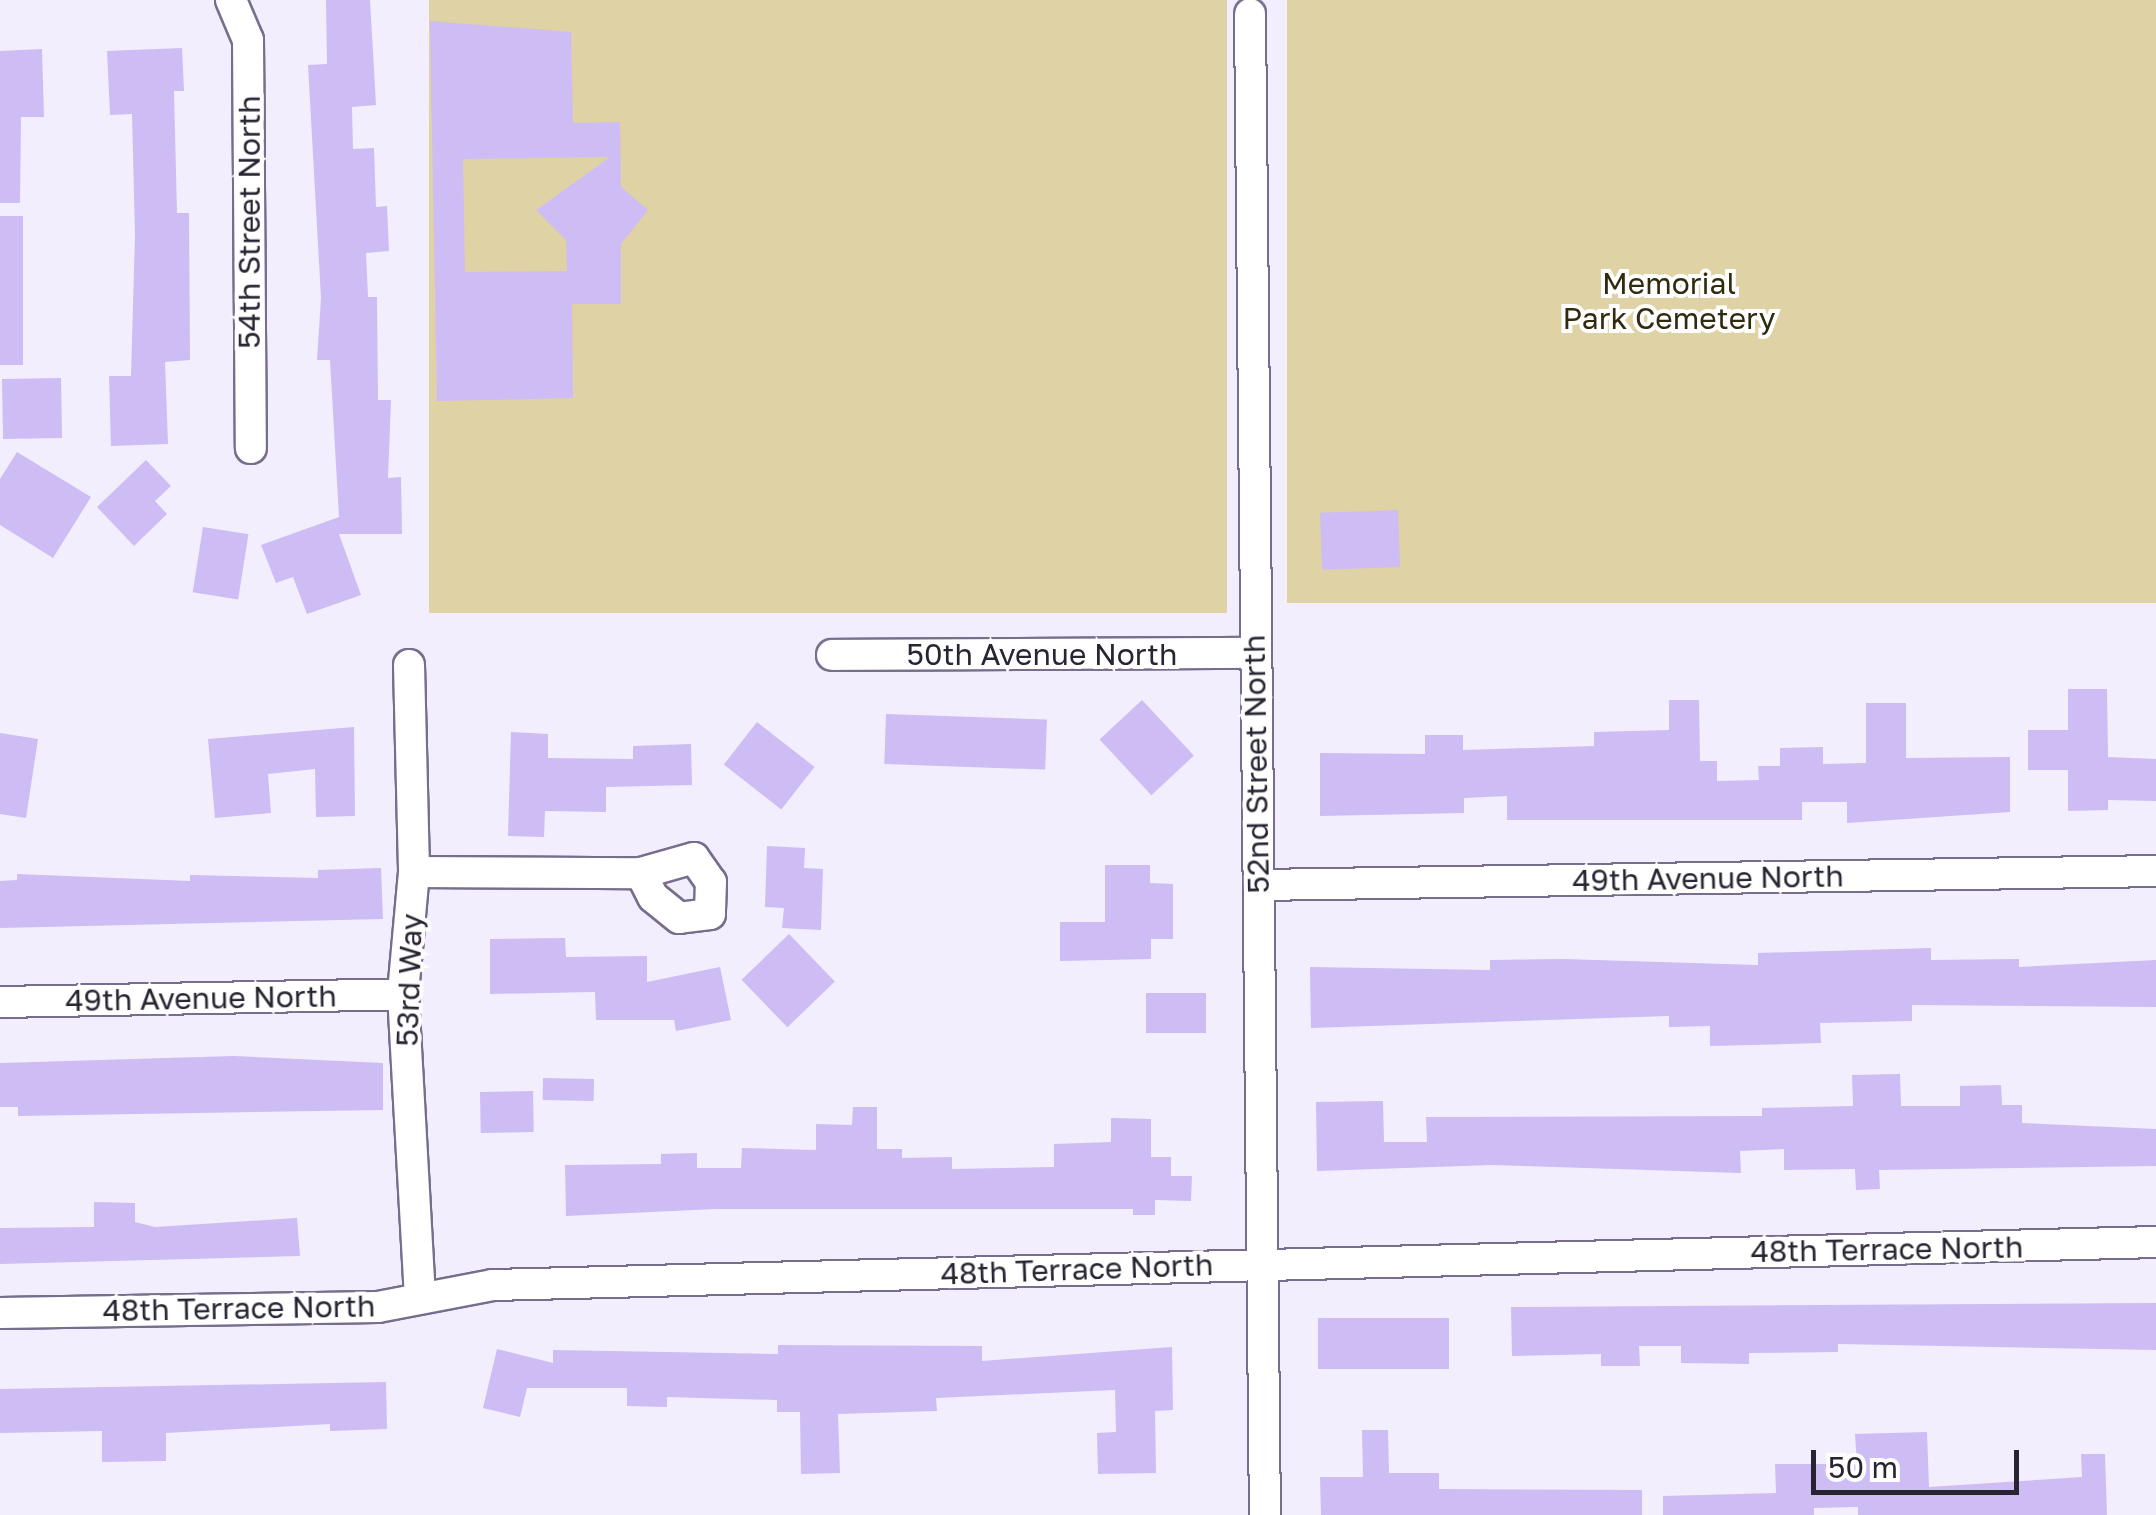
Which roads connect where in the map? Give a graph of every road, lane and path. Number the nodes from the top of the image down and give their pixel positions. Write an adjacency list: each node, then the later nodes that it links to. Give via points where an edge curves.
1 (231, 0): 3 (street, 54th Street North, via 248,40)
2 (1250, 14): 4 (street, 52nd Street North)
3 (251, 448)
4 (1253, 653): 5 (street, 50th Avenue North); 10 (street, 52nd Street North)
5 (832, 655)
6 (409, 665): 8 (street, 53rd Way)
7 (2156, 871): 10 (street, 49th Avenue North)
8 (414, 872): 9 (street); 11 (street, 53rd Way)
9 (641, 873)
10 (1259, 885): 14 (street, 52nd Street North)
11 (403, 994): 12 (street, 49th Avenue North); 15 (street, 53rd Way)
12 (0, 1002)
13 (2156, 1242): 14 (street, 48th Terrace North)
14 (1262, 1264): 15 (street, 48th Terrace North, via 493,1285); 17 (street, 52nd Street North)
15 (420, 1295): 16 (street, 48th Terrace North, via 378,1307)
16 (0, 1313)
17 (1264, 1515)

